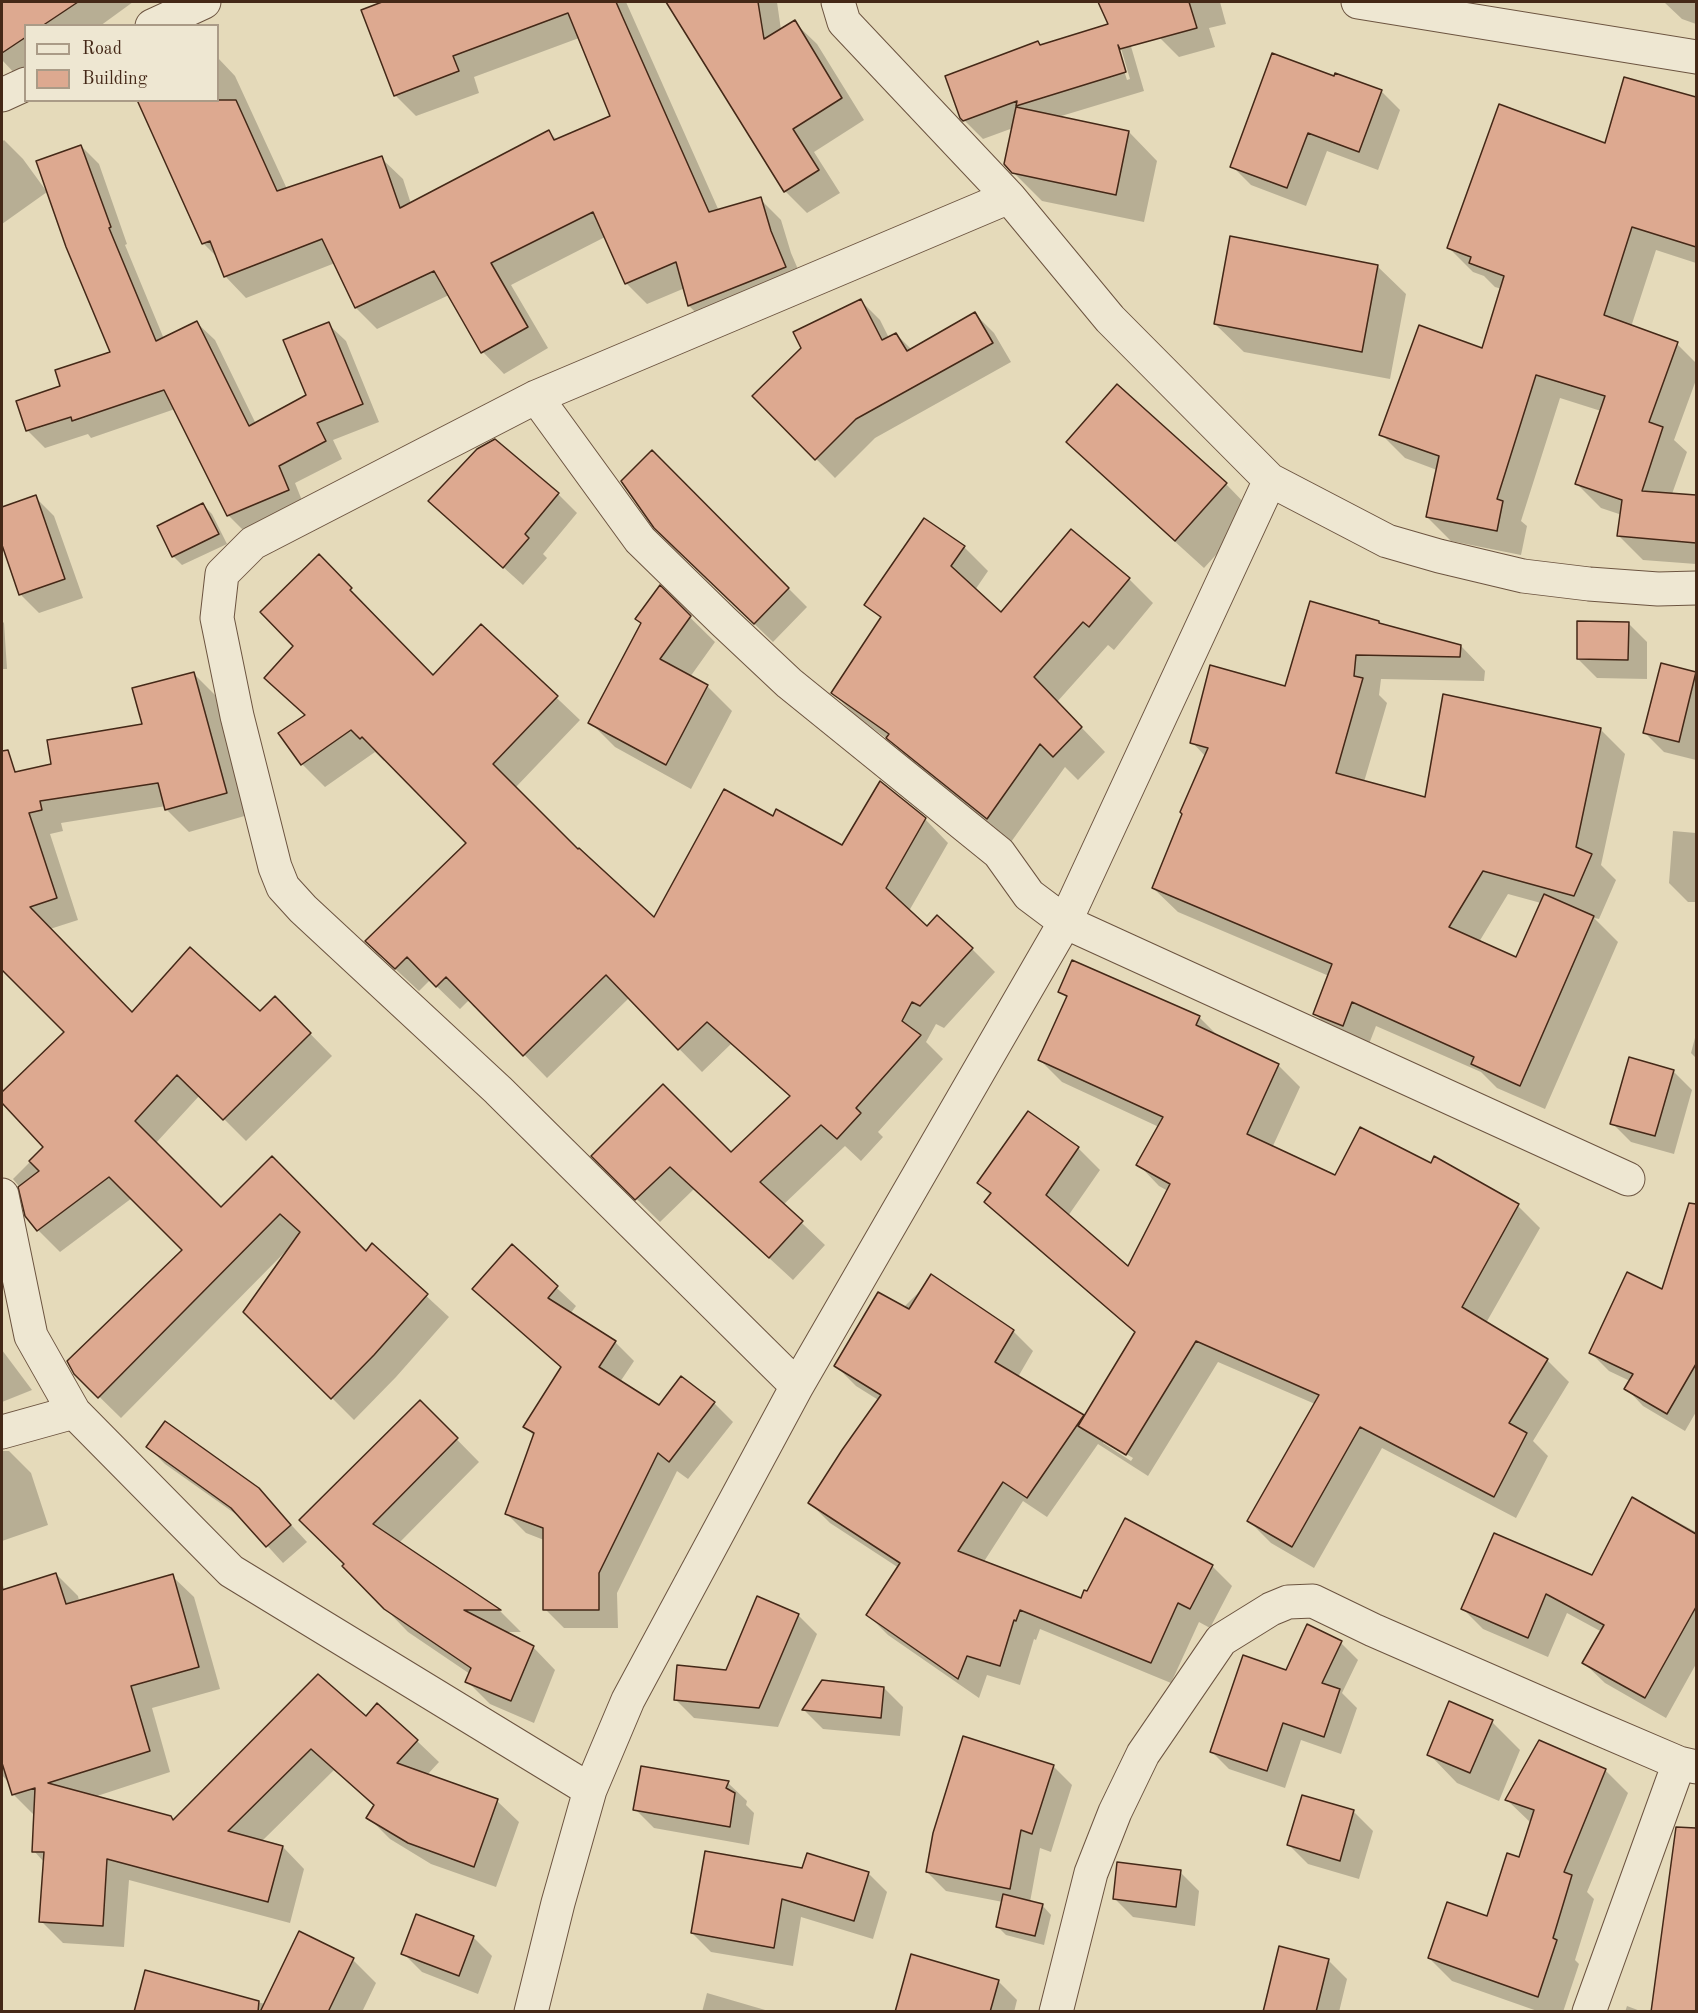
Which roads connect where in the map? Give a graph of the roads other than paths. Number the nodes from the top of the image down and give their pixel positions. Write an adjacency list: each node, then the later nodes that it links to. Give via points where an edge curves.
1 (204, 2): 4 (street)
2 (838, 2): 8 (street, via 844,22)
3 (1358, 2): 5 (street)
4 (156, 24)
5 (1696, 57)
6 (24, 85): 7 (street)
7 (2, 95)
8 (1009, 197): 9 (street); 10 (street, via 1110,319)
9 (536, 397): 12 (street, via 648,548 789,683 999,853 1029,895); 15 (street, via 253,543 222,574 217,618 275,867 283,887 303,909 498,1090)
10 (1270, 480): 11 (street, via 1387,541 1439,556 1523,576 1646,588); 12 (street)
11 (1696, 588)
12 (1065, 922): 13 (street); 15 (street)
13 (1628, 1179)
14 (2, 1194): 16 (street, via 32,1336)
15 (797, 1386): 19 (street, via 628,1700)
16 (74, 1412): 17 (street); 19 (street, via 231,1571)
17 (2, 1432)
18 (1688, 1765): 21 (street, via 1313,1602 1288,1602 1221,1640 1143,1754 1091,1874); 22 (street)
19 (590, 1790): 20 (street)
20 (531, 2012)
21 (1056, 2012)
22 (1589, 2012)

